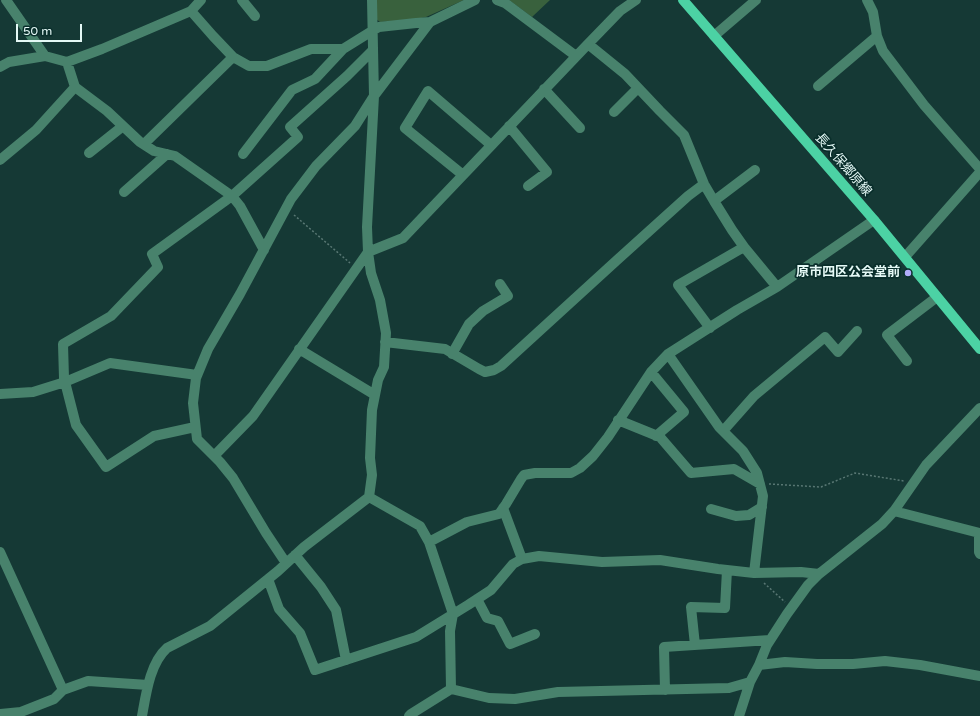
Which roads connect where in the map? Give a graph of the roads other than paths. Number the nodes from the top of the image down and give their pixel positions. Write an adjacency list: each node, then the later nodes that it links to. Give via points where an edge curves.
1 (200, 0): 11 (street)
2 (242, 0): 12 (street)
3 (372, 0): 14 (street)
4 (475, 0): 13 (street)
5 (497, 0): 21 (street)
6 (636, 0): 17 (street)
7 (683, 0): 15 (main road, 長久保郷原線)
8 (756, 0): 15 (street)
9 (867, 0): 16 (street, via 873,12)
10 (8, 1): 20 (street)
11 (191, 11): 22 (street); 23 (street)
12 (255, 16)
13 (430, 22): 14 (street, via 416,22); 29 (street)
14 (372, 31): 18 (street); 19 (street)
15 (714, 36): 49 (main road, 長久保郷原線)
16 (877, 36): 25 (street); 40 (street, via 883,51 924,105)
17 (588, 44): 21 (street); 27 (street)
18 (343, 49): 22 (street, via 311,49 268,66 249,66); 38 (street, via 315,79 292,90)
19 (373, 50): 29 (street); 47 (street, via 290,127 298,137)
20 (45, 56): 23 (street); 24 (street, via 9,62)
21 (576, 56): 28 (street)
22 (233, 57): 34 (street)
23 (67, 62): 26 (street)
24 (0, 67)
25 (818, 86)
26 (75, 87): 31 (street); 39 (street, via 36,130)
27 (638, 88): 30 (street); 44 (street, via 684,135)
28 (544, 89): 32 (street); 33 (street)
29 (374, 96): 51 (street, via 355,126 316,166 291,199); 52 (street)
30 (614, 112)
31 (123, 126): 34 (street); 36 (street)
32 (508, 126): 35 (street); 45 (street, via 547,172)
33 (580, 128)
34 (144, 144): 37 (street, via 154,151)
35 (491, 145): 43 (street); 43 (street, via 428,91 405,128)
36 (89, 153)
37 (167, 154): 46 (street); 47 (street, via 175,156)
38 (243, 154)
39 (0, 160)
40 (980, 168)
41 (755, 170): 48 (street)
42 (980, 172): 53 (street)
43 (463, 175): 52 (street, via 403,238)
44 (704, 184): 48 (street); 62 (street, via 501,366 486,372)
45 (528, 186)
46 (124, 192)
47 (232, 196): 51 (street); 67 (street, via 152,254 158,267 111,316 63,344)
48 (714, 201): 50 (street)
49 (874, 220): 53 (main road, 長久保郷原線); 55 (street)
50 (744, 247): 55 (street); 57 (street, via 678,285)
51 (264, 250): 66 (street, via 208,349)
52 (368, 252): 59 (street, via 371,273 380,300); 60 (street)
53 (905, 257): 56 (main road, 長久保郷原線)
54 (500, 284): 62 (street, via 508,296 483,311 469,324)
55 (777, 287): 57 (street)
56 (936, 297): 61 (main road, 長久保郷原線); 64 (street, via 887,335)
57 (710, 328): 63 (street)
58 (857, 331): 73 (street, via 838,352 825,337 754,396)
59 (385, 342): 62 (street, via 445,350); 69 (street, via 384,366)
60 (299, 349): 69 (street); 75 (street, via 253,416)
61 (980, 349)
62 (452, 354)
63 (668, 354): 65 (street); 73 (street)
64 (907, 361)
65 (651, 372): 71 (street); 74 (street, via 684,412)
66 (197, 375): 67 (street, via 110,363); 72 (street, via 193,403)
67 (65, 382): 68 (street, via 33,392); 72 (street, via 76,425 106,468 154,436)
68 (0, 394)
69 (375, 395): 77 (street, via 372,410 372,475)
70 (980, 408): 81 (street, via 926,466)
71 (618, 420): 74 (street); 79 (street, via 593,456 580,468 572,472 524,475)
72 (195, 426): 75 (street, via 197,439)
73 (723, 431): 76 (street, via 743,451 757,473)
74 (656, 436): 76 (street, via 660,437 691,473 734,469)
75 (214, 456): 88 (street, via 233,478)
76 (760, 484): 78 (street)
77 (369, 497): 83 (street, via 420,526); 86 (street)
78 (762, 507): 80 (street, via 749,515 736,516); 90 (street)
79 (503, 508): 83 (street, via 499,514 467,522); 87 (street)
80 (711, 509)
81 (894, 511): 82 (street); 91 (street, via 882,524)
82 (980, 531): 85 (street)
83 (429, 542): 94 (street)
84 (0, 552): 104 (street)
85 (980, 554)
86 (295, 555): 88 (street); 98 (street, via 336,610)
87 (522, 559): 89 (street, via 539,556 602,562 660,560); 93 (street, via 512,564 491,590)
88 (286, 563): 92 (street)
89 (728, 570): 90 (street); 97 (street, via 724,608 691,607)
90 (754, 573): 91 (street)
91 (819, 574): 96 (street, via 808,585)
92 (268, 579): 98 (street, via 279,609 300,633 315,670); 102 (street, via 210,626 163,651 156,661)
93 (477, 599): 94 (street); 95 (street, via 487,618 498,621 510,644)
94 (454, 614): 98 (street, via 416,638); 103 (street, via 450,632)
95 (535, 634)
96 (770, 640): 97 (street); 99 (street)
97 (695, 645): 105 (street, via 664,647)
98 (346, 660)
99 (759, 665): 100 (street, via 785,662 885,662 920,665); 101 (street)
100 (980, 676)
101 (750, 682): 105 (street, via 729,688); 109 (street)
102 (148, 685): 104 (street, via 88,681); 107 (street)
103 (451, 689): 105 (street, via 489,698 515,699 558,692); 108 (street)
104 (63, 690): 106 (street, via 54,699 21,712)
105 (665, 690)
106 (0, 714)
107 (142, 716)
108 (409, 716)
109 (739, 716)

